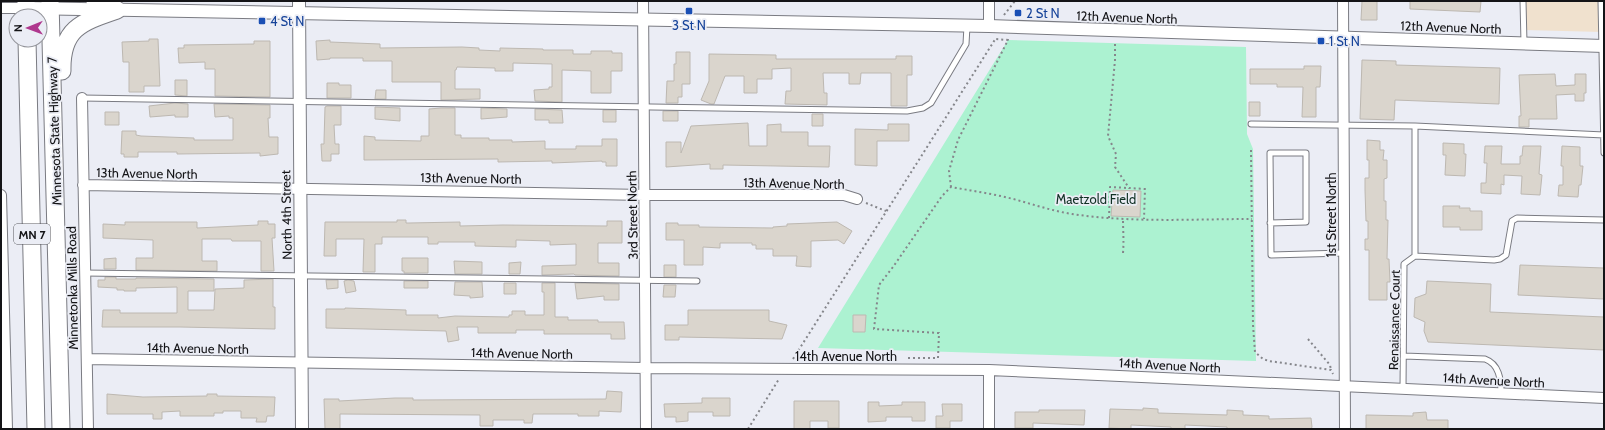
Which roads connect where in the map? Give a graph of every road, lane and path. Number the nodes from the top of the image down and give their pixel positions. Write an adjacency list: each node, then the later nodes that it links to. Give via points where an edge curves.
1 (96, 1): 11 (highway)
2 (643, 1): 13 (street, 3rd Street North)
3 (989, 1): 15 (street)
4 (1015, 1): 12 (path)
5 (1343, 1): 17 (street, 1st Street North)
6 (1523, 1): 19 (lane)
7 (1601, 1): 21 (lane)
8 (50, 4): 10 (street, 12th Avenue North); 11 (street, 12th Avenue North); 51 (highway, Minnesota State Highway 7 / MN 7)
9 (299, 7): 11 (street, 12th Avenue North); 13 (street, 12th Avenue North); 24 (street, North 4th Street)
10 (26, 8)
11 (117, 10): 51 (highway, via 80,25 73,32 63,51 65,169)
12 (1003, 16)
13 (643, 20): 14 (street, 12th Avenue North); 25 (street, 3rd Street North)
14 (968, 25): 15 (street, 12th Avenue North); 25 (lane, via 966,44 931,103 916,110)
15 (988, 26): 17 (street, 12th Avenue North)
16 (998, 35): 18 (path)
17 (1343, 38): 19 (street, 12th Avenue North); 27 (street, 1st Street North)
18 (995, 39): 33 (path, via 1008,40 958,140 949,171); 39 (path)
19 (1524, 43): 21 (street, 12th Avenue North)
20 (1115, 44): 35 (path, via 1108,136 1116,154 1115,167)
21 (1603, 46): 29 (lane)
22 (27, 48): 71 (highway, Minnesota State Highway 7 / MN 7)
23 (82, 98): 24 (lane); 32 (street, Minnetonka Mills Road)
24 (299, 101): 25 (lane); 34 (street, North 4th Street)
25 (643, 106): 37 (street, 3rd Street North)
26 (1251, 124): 27 (lane)
27 (1344, 125): 28 (lane); 47 (street, 1st Street North)
28 (1415, 126): 29 (lane); 48 (lane, Renaissance Court)
29 (1604, 135): 31 (lane)
30 (1251, 150): 43 (path)
31 (1604, 153)
32 (83, 185): 34 (street, 13th Avenue North); 49 (street, Minnetonka Mills Road)
33 (951, 187): 40 (path, via 1055,211); 56 (path, via 879,285 874,328 939,333)
34 (299, 188): 37 (street, 13th Avenue North); 50 (street, North 4th Street)
35 (1128, 188): 40 (path, via 1110,188); 42 (path, via 1145,189)
36 (1, 195): 54 (street)
37 (644, 195): 38 (street, 13th Avenue North, via 844,195); 52 (street, 3rd Street North)
38 (857, 199): 39 (path)
39 (886, 211): 58 (path)
40 (1109, 218): 41 (path)
41 (1123, 219): 42 (path); 46 (path)
42 (1144, 219): 43 (path)
43 (1252, 219): 63 (path, via 1255,352 1270,362)
44 (1604, 220): 48 (lane, Renaissance Court, via 1517,218 1512,221 1506,255 1500,259)
45 (1270, 223): 45 (lane, via 1270,153 1306,153 1306,222); 47 (lane, via 1271,255)
46 (1123, 252)
47 (1345, 253): 66 (street, 1st Street North)
48 (1415, 256): 57 (lane, Renaissance Court, via 1404,264)
49 (84, 273): 50 (lane); 59 (street, Minnetonka Mills Road)
50 (300, 275): 52 (lane); 60 (street, North 4th Street)
51 (58, 280): 72 (highway, Minnesota State Highway 7 / MN 7)
52 (645, 280): 53 (lane); 61 (street, 3rd Street North)
53 (697, 281)
54 (3, 295): 70 (street)
55 (1308, 339): 63 (path, via 1330,365)
56 (939, 354)
57 (1404, 356): 67 (lane, Renaissance Court); 68 (lane, via 1484,359 1500,374)
58 (794, 357)
59 (87, 359): 60 (street, 14th Avenue North); 73 (street, Minnetonka Mills Road)
60 (302, 362): 61 (street, 14th Avenue North); 74 (street, North 4th Street)
61 (646, 368): 62 (street, 14th Avenue North); 75 (street, 3rd Street North)
62 (989, 370): 66 (street, 14th Avenue North); 77 (street)
63 (1331, 370): 64 (path)
64 (1333, 374)
65 (780, 378): 76 (path)
66 (1344, 386): 67 (street, 14th Avenue North); 78 (street, 1st Street North)
67 (1404, 389): 68 (street, 14th Avenue North)
68 (1501, 393): 69 (street, 14th Avenue North)
69 (1604, 398)
70 (7, 429)
71 (36, 429)
72 (60, 429)
73 (88, 429)
74 (302, 429)
75 (646, 429)
76 (748, 429)
77 (989, 429)
78 (1345, 429)

